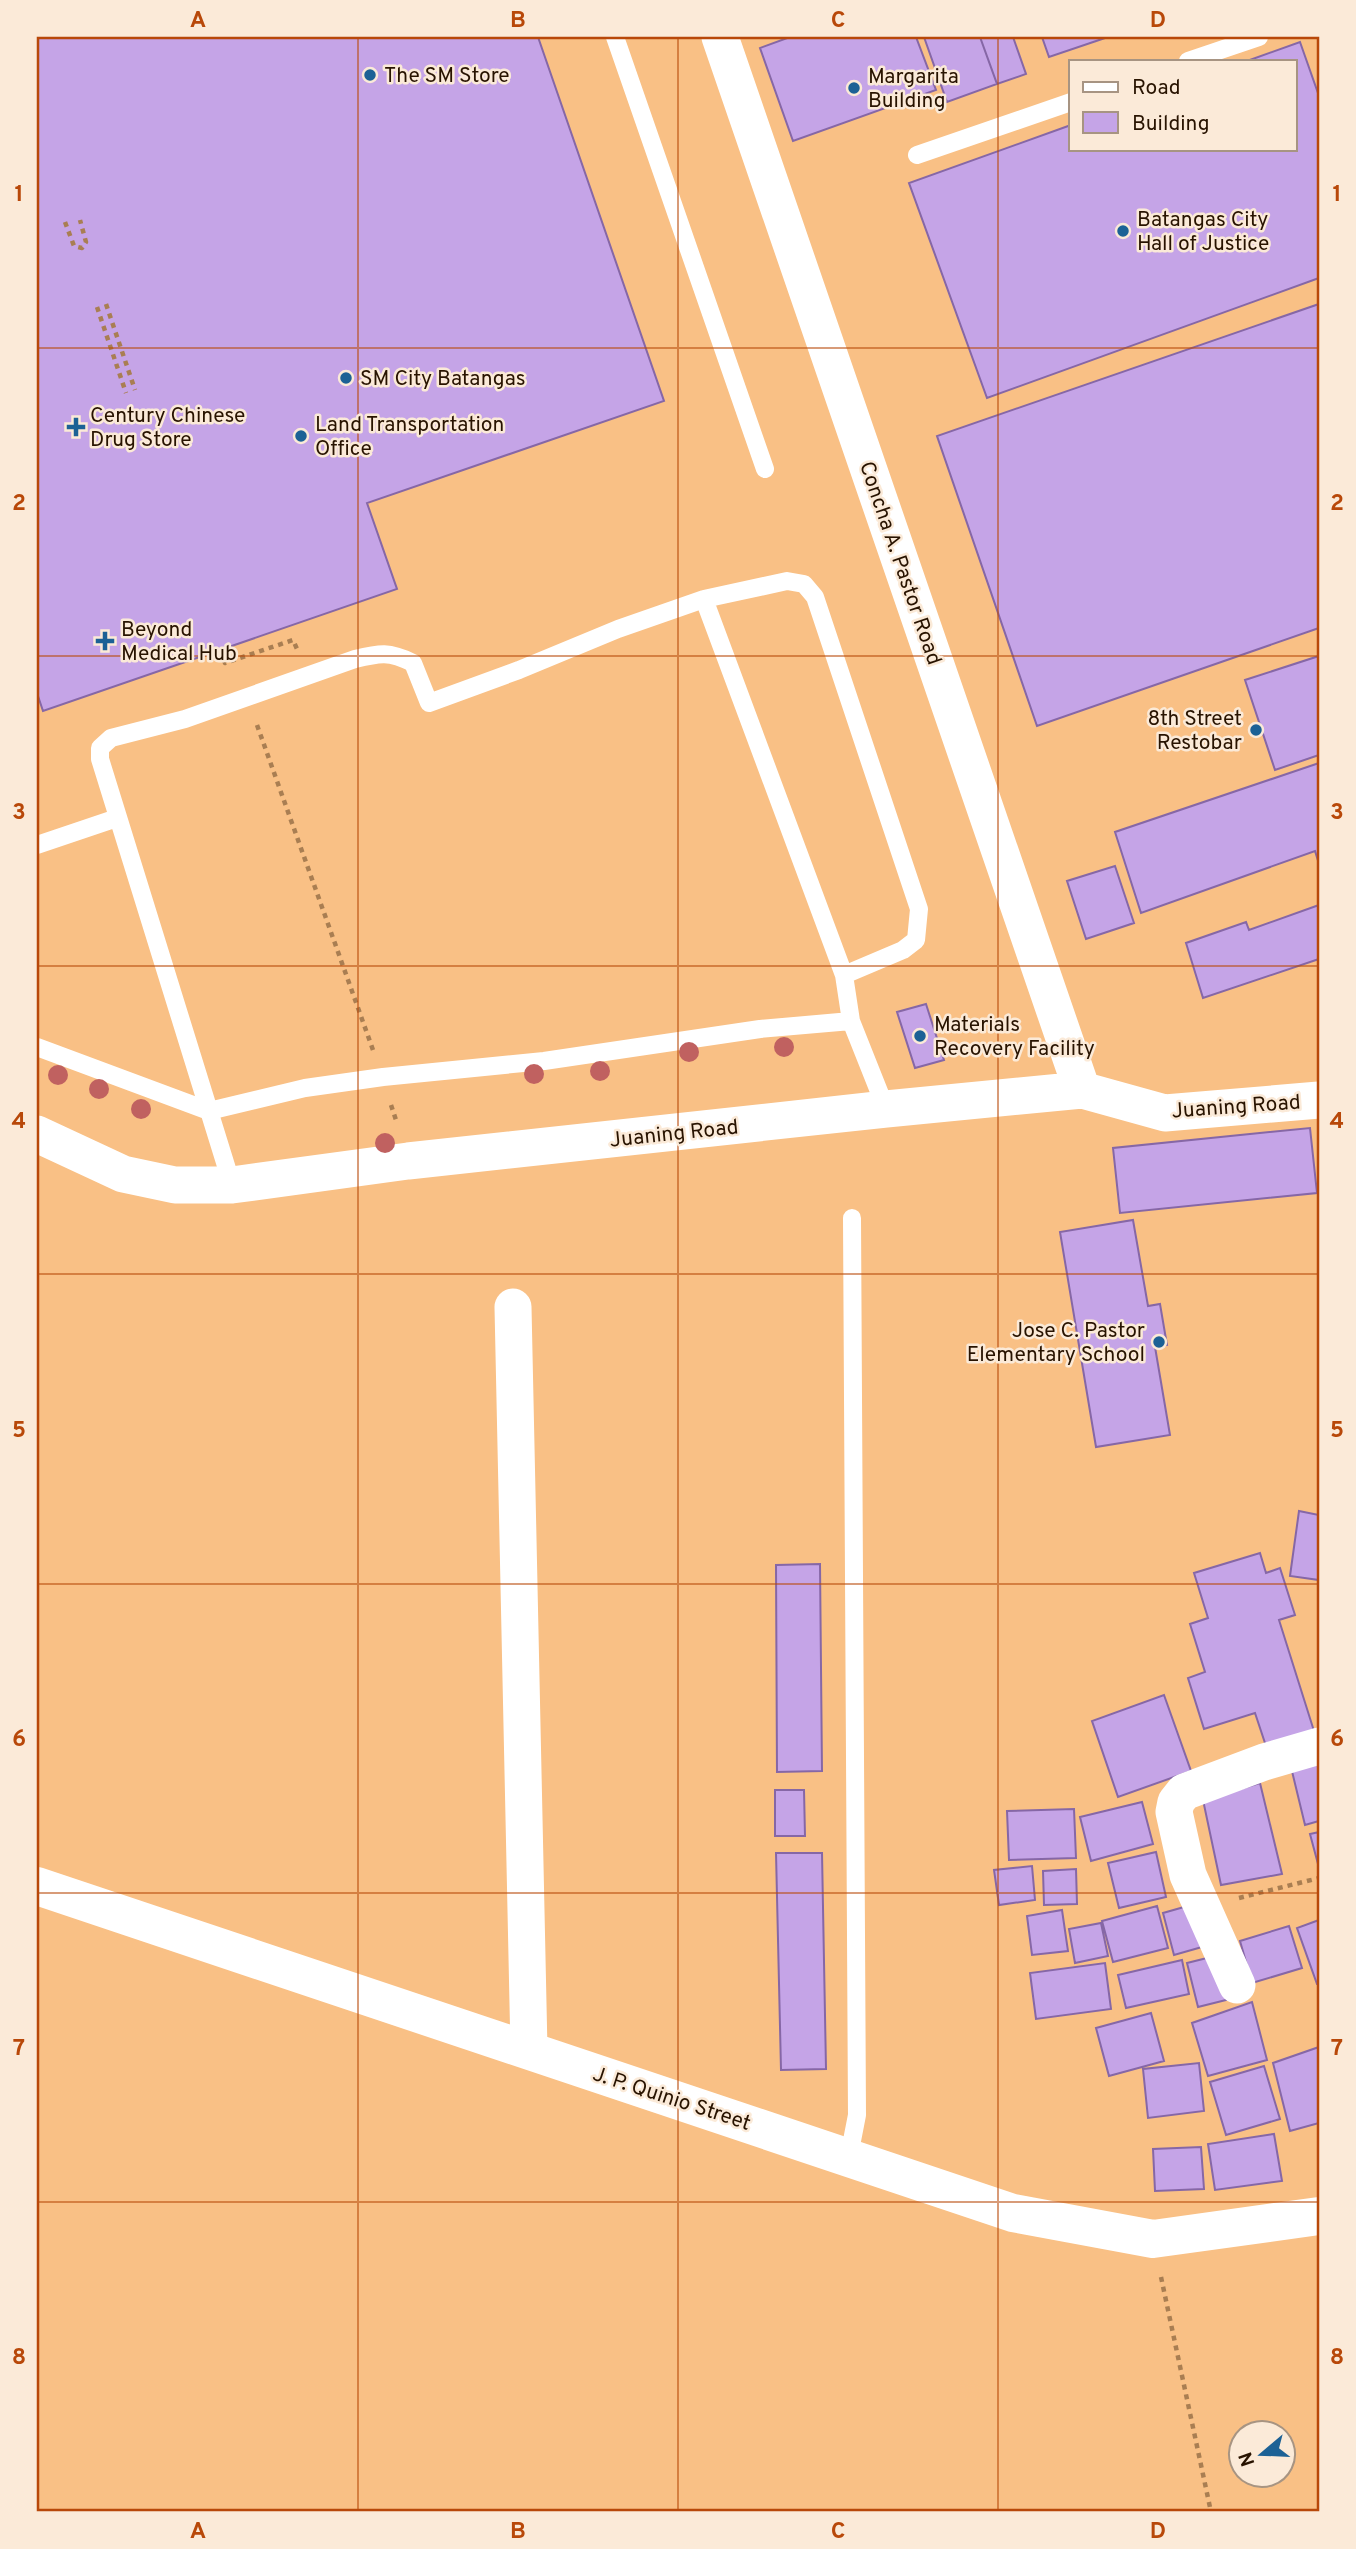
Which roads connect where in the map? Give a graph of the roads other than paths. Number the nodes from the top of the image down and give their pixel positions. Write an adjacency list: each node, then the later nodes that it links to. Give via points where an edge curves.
1 (615, 37): 7 (lane)
2 (720, 37): 14 (street, Concha A. Pastor Road)
3 (1259, 37): 4 (lane)
4 (1191, 60)
5 (1069, 103): 6 (lane)
6 (917, 155)
7 (765, 469)
8 (704, 598): 9 (lane, via 429,703 413,663 382,653 186,719 111,738 100,748 100,759); 11 (lane); 11 (lane, via 787,581 804,584 815,597 919,909 916,940)
9 (117, 818): 10 (lane); 17 (lane)
10 (37, 845)
11 (844, 975): 12 (lane)
12 (851, 1021): 16 (lane); 17 (lane, via 305,1087)
13 (37, 1046): 17 (lane)
14 (1082, 1090): 15 (street, Juaning Road, via 1165,1113); 16 (street, Juaning Road)
15 (1319, 1100)
16 (886, 1109): 19 (street, Juaning Road, via 408,1161)
17 (209, 1111): 19 (lane)
18 (37, 1134): 19 (street, Juaning Road, via 123,1174 175,1185)
19 (232, 1185)
20 (852, 1218): 26 (lane, via 857,2115)
21 (513, 1307): 25 (street)
22 (1319, 1746): 24 (street, via 1184,1792 1176,1802 1174,1812 1188,1875)
23 (37, 1886): 25 (street, J. P. Quinio Street)
24 (1237, 1986)
25 (529, 2050): 26 (street, J. P. Quinio Street)
26 (849, 2156): 27 (street, J. P. Quinio Street, via 1013,2213 1153,2239)
27 (1319, 2216)

